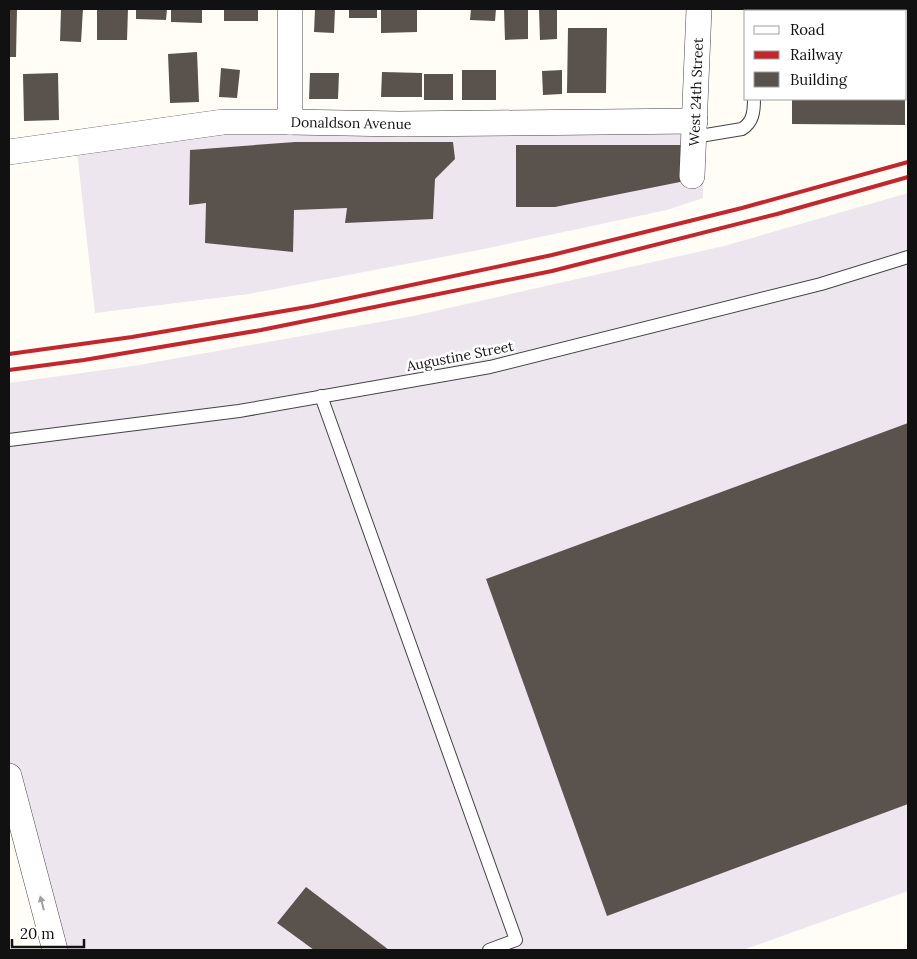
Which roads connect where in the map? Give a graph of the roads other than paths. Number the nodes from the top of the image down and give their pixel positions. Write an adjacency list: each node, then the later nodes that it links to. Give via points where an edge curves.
1 (290, 9): 4 (street)
2 (699, 9): 5 (street, West 24th Street)
3 (754, 100): 5 (lane, via 751,120 742,130)
4 (290, 122): 5 (street, Donaldson Avenue); 6 (street, Donaldson Avenue, via 223,122)
5 (695, 129): 7 (street, West 24th Street)
6 (9, 152)
7 (692, 176)
8 (908, 256): 9 (lane, Augustine Street, via 821,284 490,367)
9 (321, 396): 10 (lane, Augustine Street, via 239,411); 13 (lane, via 516,940)
10 (9, 440)
11 (9, 776): 12 (street, one-way to 11)
12 (55, 950)
13 (489, 950)

